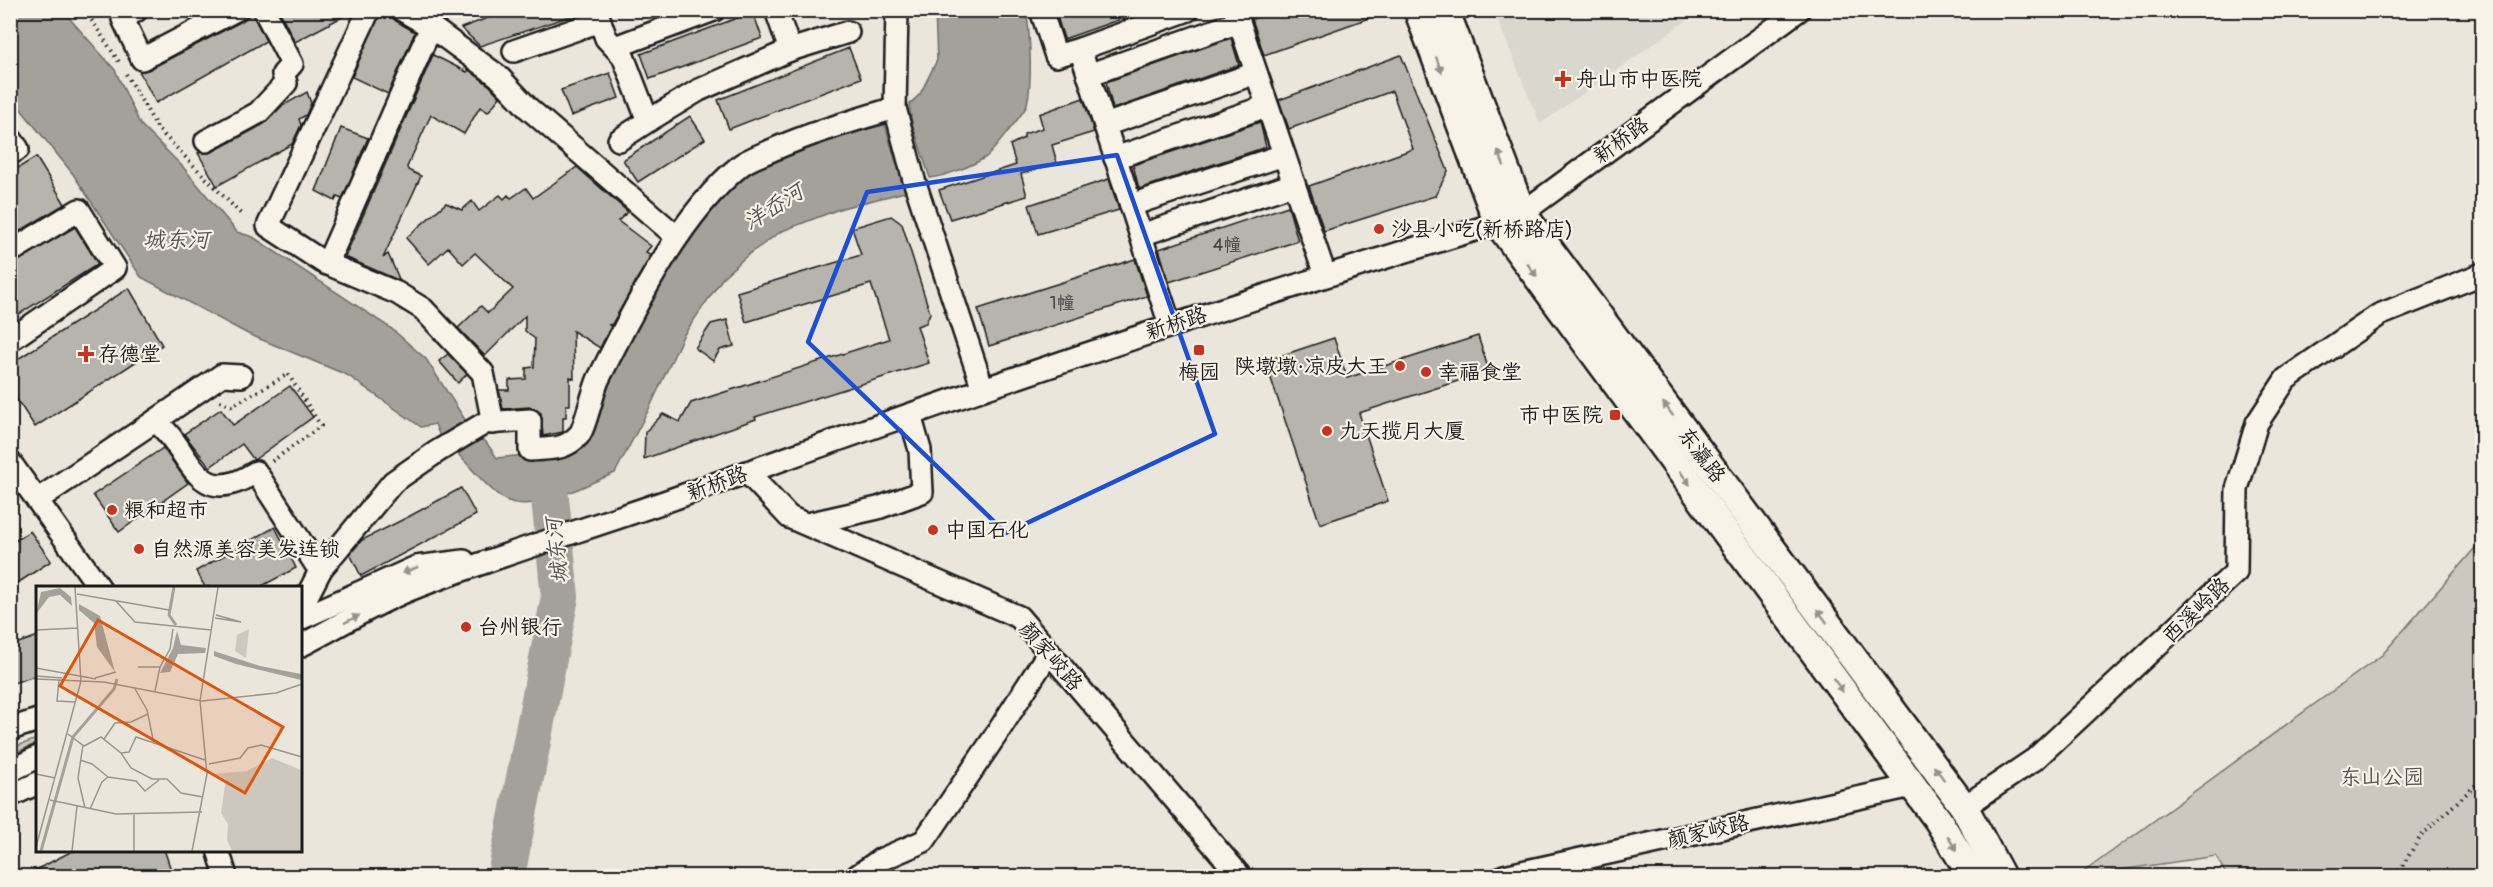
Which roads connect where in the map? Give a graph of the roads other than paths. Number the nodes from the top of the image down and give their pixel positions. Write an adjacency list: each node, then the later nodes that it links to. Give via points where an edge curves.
1 (137, 10): 2 (street, via 123,19 142,59)
2 (237, 10)
3 (264, 10): 30 (street, via 292,64 283,74 286,83 258,113)
4 (369, 10): 40 (street, via 268,226)
5 (402, 10): 16 (street)
6 (714, 10): 18 (street)
7 (776, 10): 20 (street)
8 (897, 10): 25 (street)
9 (1041, 10): 19 (street, via 1056,56)
10 (1188, 10): 19 (street)
11 (1418, 10): 36 (main road, 东瀛路, one-way to 36)
12 (1444, 10): 36 (main road, 东瀛路, one-way to 12)
13 (1799, 10): 36 (street, 新桥路)
14 (601, 14): 18 (street, via 606,38); 21 (street)
15 (1237, 16): 22 (street); 23 (street)
16 (431, 27): 38 (street, via 498,76 528,108); 40 (street)
17 (848, 32): 20 (street)
18 (615, 47): 26 (street, via 623,56)
19 (1080, 49): 23 (street)
20 (790, 50): 26 (street, via 699,90)
21 (514, 51)
22 (1256, 73): 24 (street); 27 (street)
23 (1088, 75): 27 (street)
24 (1267, 106): 32 (street); 33 (street)
25 (895, 108): 38 (street, via 800,138 743,164 705,199); 46 (street, via 914,180)
26 (648, 121): 29 (street)
27 (1105, 125): 33 (street)
28 (10, 138): 31 (street, via 18,149)
29 (620, 140)
30 (206, 141)
31 (10, 154)
32 (1284, 155): 34 (street); 35 (street)
33 (1115, 158): 35 (street)
34 (1294, 184): 37 (street); 41 (street)
35 (1131, 205): 37 (street)
36 (1510, 218): 41 (street, 新桥路); 66 (main road, 东瀛路, one-way to 66); 68 (main road, 东瀛路, one-way to 36)
37 (1141, 235): 43 (street)
38 (677, 237): 49 (street, via 598,381 582,433 567,447 530,450 530,420)
39 (10, 252): 44 (street, via 79,210 115,268)
40 (327, 264): 49 (street, via 397,293 423,309 483,373)
41 (1325, 274): 43 (street, 新桥路)
42 (2482, 274): 68 (street, 西溪岭路, via 2379,315 2286,379 2257,423 2237,489 2236,572 2035,759)
43 (1170, 325): 46 (street, 新桥路)
44 (10, 340)
45 (241, 376): 48 (street, via 222,375)
46 (983, 389): 47 (street, 新桥路)
47 (910, 415): 51 (street, 新桥路); 53 (street, via 920,450 922,492 878,508)
48 (155, 421): 52 (street); 55 (street, via 165,428 202,480 213,485 240,482 256,472)
49 (489, 423): 55 (street, via 393,482)
50 (10, 462): 52 (street)
51 (747, 472): 53 (street, 颜家峧路, via 789,517); 54 (street, 新桥路)
52 (37, 500): 56 (street)
53 (807, 525): 60 (street, 颜家峧路, via 1019,617)
54 (509, 554): 58 (street, 新桥路, one-way to 58, via 416,567); 59 (street, 新桥路, one-way to 54, via 411,589)
55 (320, 572): 57 (street)
56 (98, 586)
57 (302, 606)
58 (302, 618)
59 (302, 645)
60 (1049, 652): 71 (street, via 924,841 880,860); 72 (street, 颜家峧路)
61 (36, 721): 62 (street)
62 (10, 729)
63 (36, 758): 64 (street)
64 (10, 771)
65 (36, 784): 67 (street)
66 (1912, 786): 73 (street, 颜家峧路); 74 (main road, 东瀛路, one-way to 74)
67 (10, 796)
68 (1964, 807): 75 (main road, 东瀛路)
69 (220, 851): 70 (street)
70 (226, 876)
71 (857, 876)
72 (1240, 876)
73 (1504, 876)
74 (1972, 876)
75 (2001, 876)

